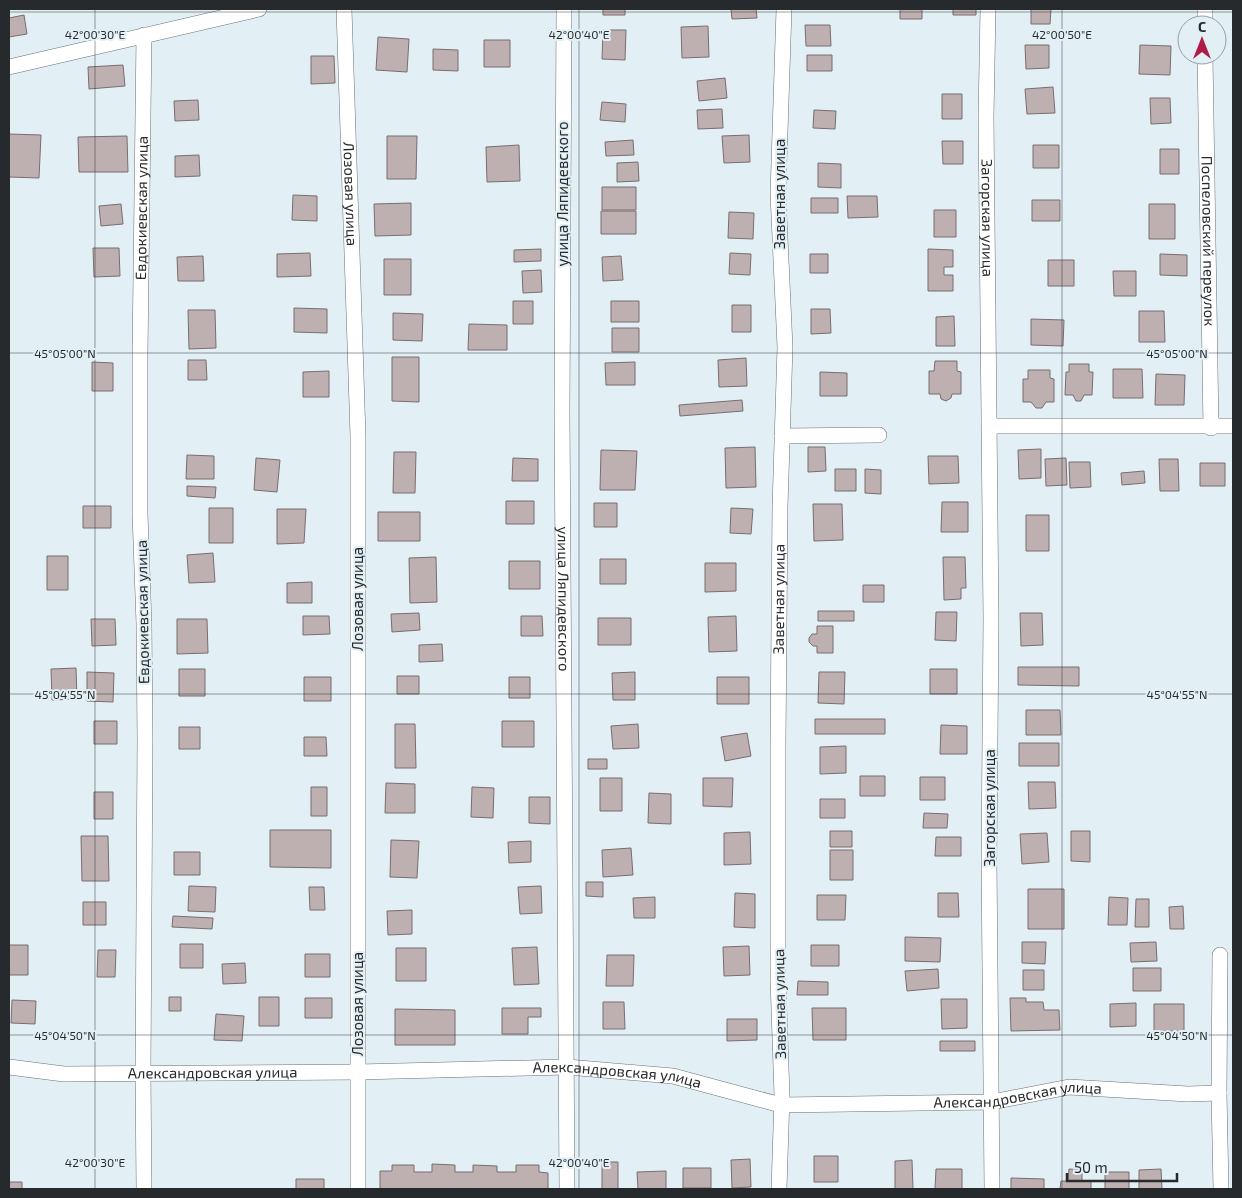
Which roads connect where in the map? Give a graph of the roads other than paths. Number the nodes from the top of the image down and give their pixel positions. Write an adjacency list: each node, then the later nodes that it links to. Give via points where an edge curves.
1 (259, 9): 6 (street)
2 (344, 9): 17 (street, Лозовая улица, via 358,436)
3 (564, 9): 16 (street, улица Ляпидевского, via 562,431)
4 (784, 9): 12 (street, Заветная улица, via 778,194 785,347)
5 (988, 9): 9 (street, Загорская улица, via 986,117)
6 (144, 35): 8 (street); 18 (street, Евдокиевская улица, via 140,355 145,730)
7 (1205, 65): 11 (street, Поспеловский переулок)
8 (9, 67)
9 (990, 426): 11 (street); 20 (street, Загорская улица)
10 (1233, 426): 11 (street)
11 (1211, 428)
12 (782, 436): 13 (street); 21 (street, Заветная улица, via 778,743)
13 (879, 436)
14 (1220, 955): 19 (street)
15 (9, 1067): 18 (street, Александровская улица, via 64,1074)
16 (567, 1067): 17 (street, Александровская улица); 21 (street, Александровская улица, via 673,1076); 24 (street, улица Ляпидевского)
17 (358, 1072): 18 (street, Александровская улица); 23 (street, Лозовая улица)
18 (142, 1073): 22 (street, Евдокиевская улица)
19 (1219, 1094): 20 (street, Александровская улица, via 1069,1087); 27 (street)
20 (992, 1102): 21 (street, Александровская улица); 26 (street, Загорская улица)
21 (781, 1105): 25 (street, Заветная улица)
22 (144, 1189)
23 (358, 1189)
24 (567, 1189)
25 (779, 1189)
26 (992, 1189)
27 (1221, 1189)

